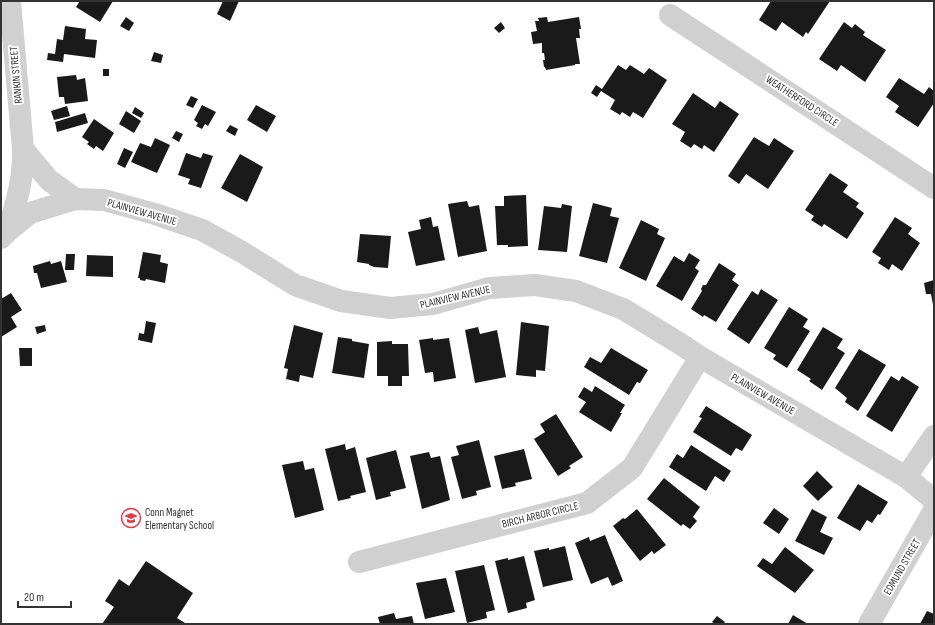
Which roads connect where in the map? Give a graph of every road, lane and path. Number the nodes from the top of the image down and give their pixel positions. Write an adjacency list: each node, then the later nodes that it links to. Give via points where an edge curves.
1 (10, 7): 3 (street, RANKIN STREET)
2 (670, 15): 4 (street, WEATHERFORD CIRCLE)
3 (23, 149): 5 (street, via 49,180); 6 (street, RANKIN STREET, via 24,168 19,191)
4 (934, 188)
5 (75, 199): 6 (street, PLAINVIEW AVENUE, via 30,213); 7 (street, PLAINVIEW AVENUE, via 104,200 202,230 295,285 341,301 390,308 433,304 489,288 535,285 576,291 623,309)
6 (4, 234)
7 (700, 357): 9 (street, PLAINVIEW AVENUE); 12 (street, BIRCH ARBOR CIRCLE, via 632,468 587,503)
8 (934, 436): 9 (street)
9 (906, 477): 10 (street, PLAINVIEW AVENUE)
10 (934, 500)
11 (934, 510): 13 (street, EDMUND STREET)
12 (359, 562)
13 (869, 624)

